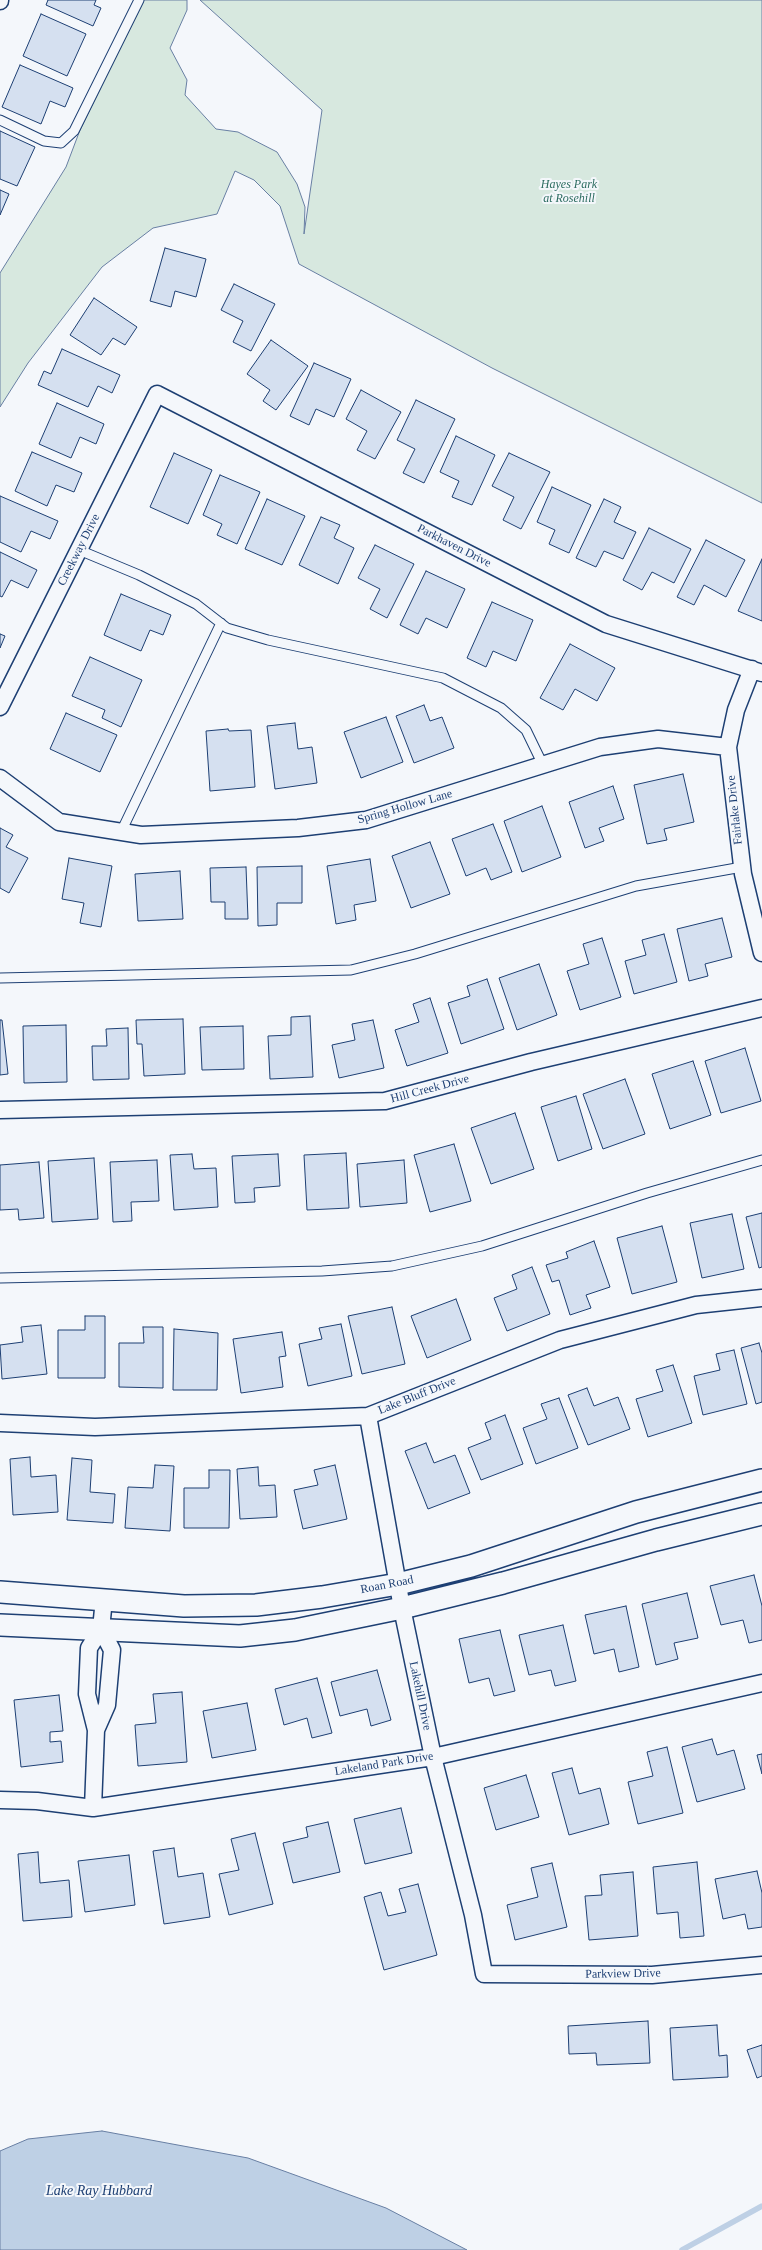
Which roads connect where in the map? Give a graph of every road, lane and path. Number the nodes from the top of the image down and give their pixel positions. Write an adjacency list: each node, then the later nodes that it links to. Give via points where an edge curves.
1 (138, 0): 2 (lane, via 74,131 61,143 44,141)
2 (0, 120)
3 (158, 394): 4 (street, Creekway Drive); 6 (street, Parkhaven Drive, via 606,624)
4 (79, 550): 5 (lane, via 196,604); 7 (street, Creekway Drive)
5 (221, 623): 9 (lane, via 227,628 268,640 443,678 501,708 514,719 526,730); 11 (lane)
6 (757, 671): 8 (street, Fairlake Drive, via 736,710)
7 (0, 707)
8 (728, 747): 9 (street, Spring Hollow Lane, via 658,739 600,747); 12 (street, Fairlake Drive)
9 (543, 765): 11 (street, Spring Hollow Lane, via 366,820 298,828 141,835)
10 (0, 778): 11 (street, Spring Hollow Lane, via 59,822)
11 (121, 832)
12 (742, 867): 13 (street, Fairlake Drive); 14 (lane, via 636,886 415,954 351,970)
13 (762, 953)
14 (0, 978)
15 (762, 1008): 16 (street, Hill Creek Drive, via 531,1062 385,1101)
16 (0, 1110)
17 (762, 1160): 18 (lane, via 482,1246 392,1266 322,1271)
18 (0, 1278)
19 (762, 1298): 20 (street, Lake Bluff Drive, via 696,1305 560,1340)
20 (368, 1416): 21 (street, Lake Bluff Drive, via 95,1427); 24 (street, Lakehill Drive)
21 (0, 1423)
22 (762, 1480): 24 (street, Roan Road, via 636,1512 471,1566)
23 (762, 1514): 27 (street, Roan Road)
24 (398, 1584): 26 (street, Roan Road, via 256,1604 184,1606); 27 (street, Lakehill Drive)
25 (0, 1592): 26 (street, Roan Road)
26 (104, 1599): 29 (street)
27 (402, 1608): 29 (street, Roan Road, via 295,1630 240,1636); 32 (street, Lakehill Drive)
28 (0, 1625): 29 (street, Roan Road)
29 (101, 1629): 31 (street, via 89,1648 87,1694); 31 (street, via 112,1650 108,1705)
30 (762, 1683): 32 (street, Lakeland Park Drive)
31 (96, 1730): 34 (street)
32 (433, 1757): 34 (street, Lakeland Park Drive); 36 (street, Lakehill Drive, via 474,1915)
33 (0, 1800): 34 (street, Lakeland Park Drive)
34 (93, 1808)
35 (762, 1965): 36 (street, Parkview Drive, via 652,1976)
36 (484, 1974)

